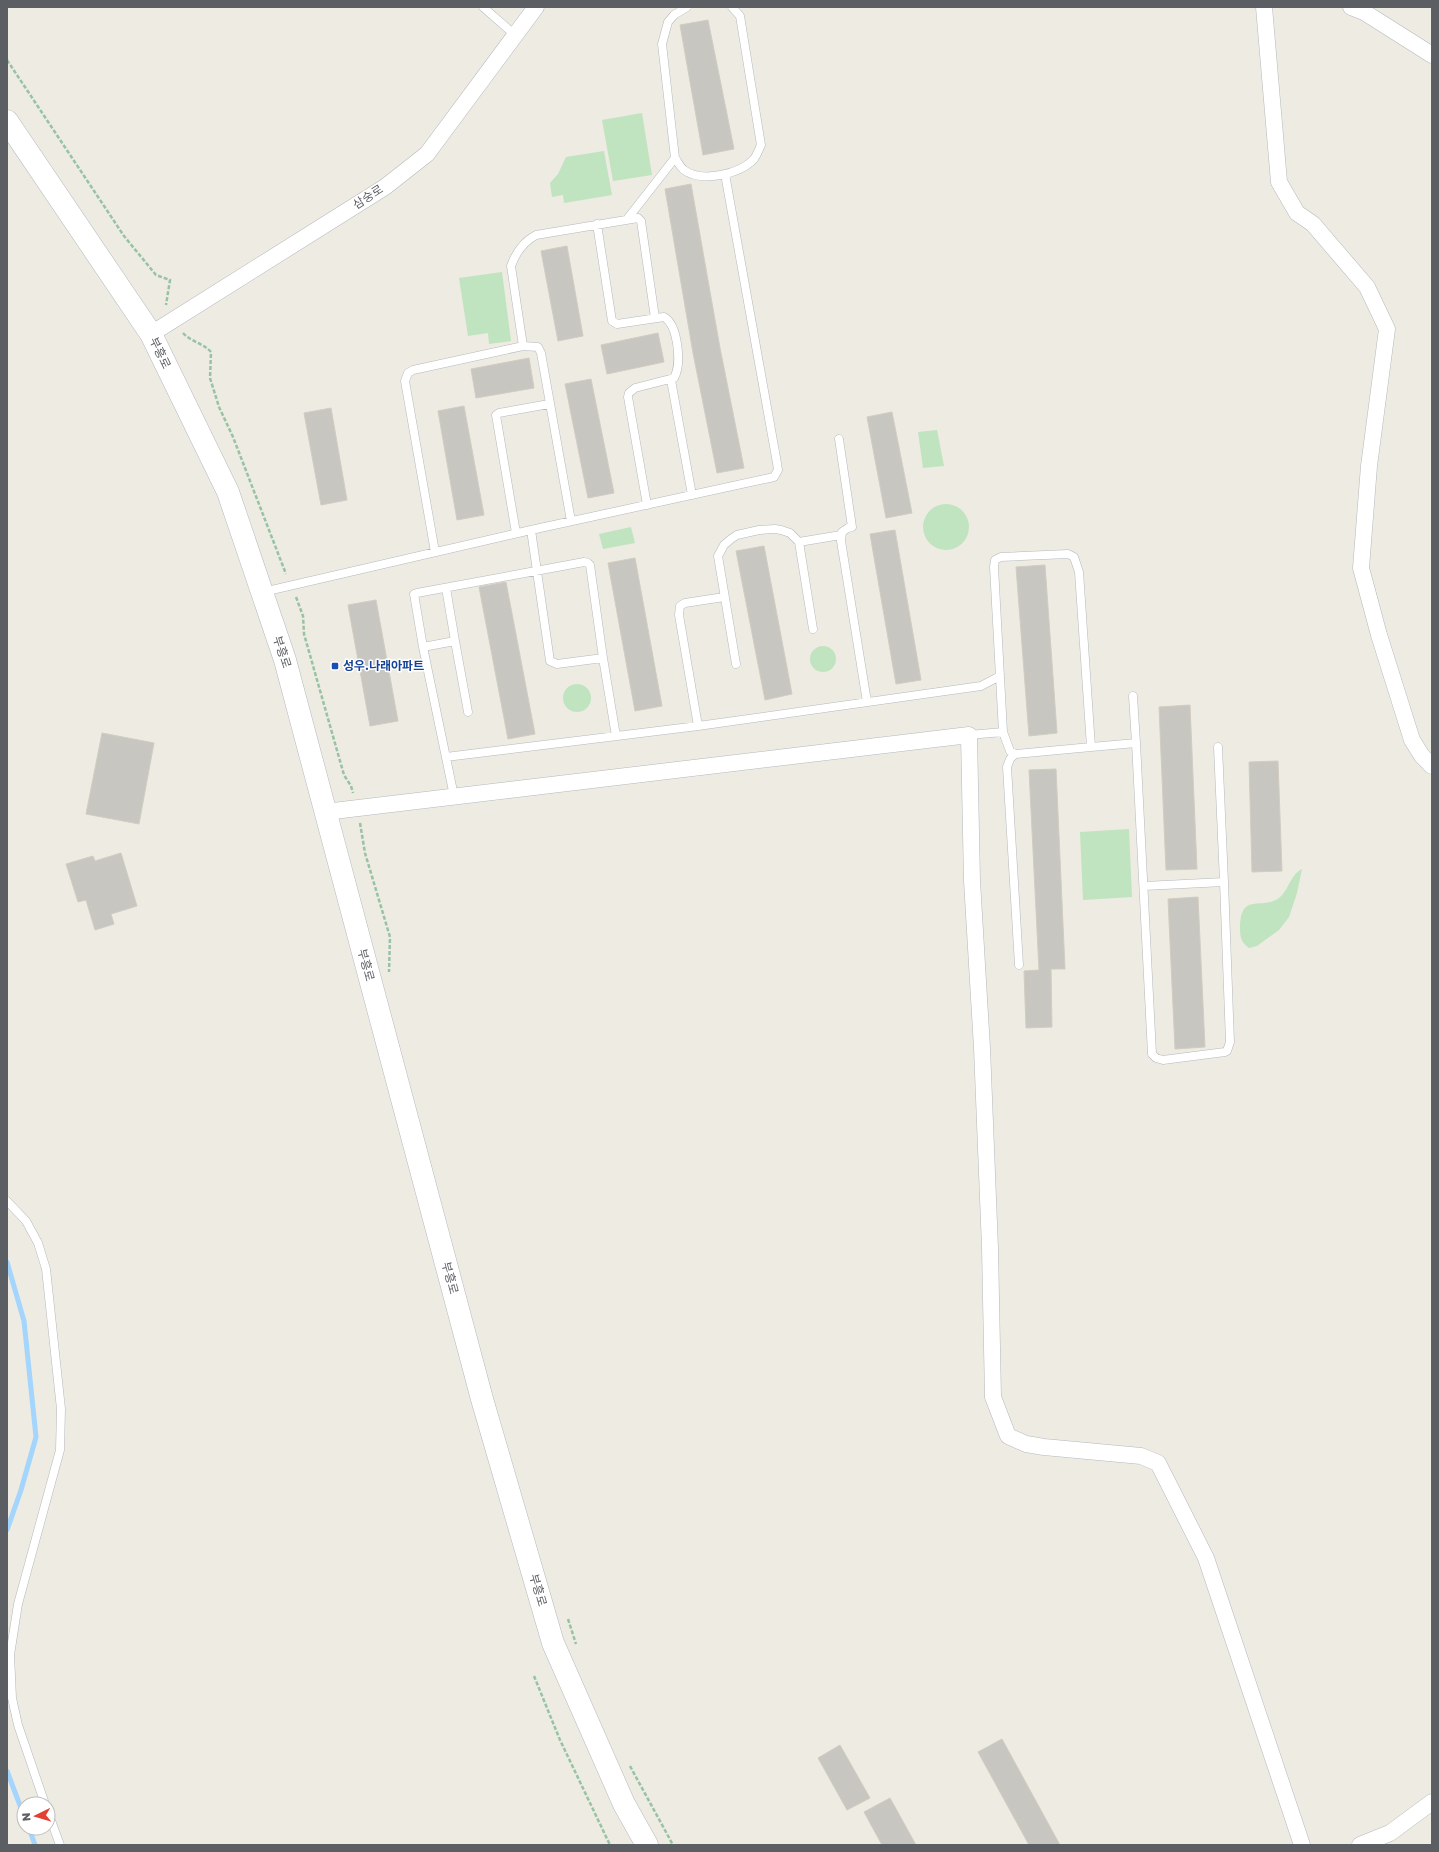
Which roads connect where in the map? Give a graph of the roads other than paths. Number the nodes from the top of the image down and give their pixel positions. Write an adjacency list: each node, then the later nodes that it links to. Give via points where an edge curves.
1 (483, 7): 7 (lane)
2 (536, 7): 7 (street, 삼숭로)
3 (687, 7): 10 (lane, via 668,22 662,44)
4 (732, 7): 11 (lane, via 740,16 761,145 755,158 744,168)
5 (1264, 7): 50 (street, via 1279,182 1297,213 1313,224 1367,287 1387,330 1369,466 1361,568 1412,740)
6 (1351, 7): 8 (street, via 1364,12)
7 (515, 36): 15 (street, 삼숭로, via 427,154 385,186)
8 (1432, 55)
9 (7, 121): 15 (main road, 부흥로)
10 (675, 158): 11 (lane, via 688,172 705,176); 12 (lane)
11 (725, 174): 20 (lane, via 778,470 774,478)
12 (628, 218): 13 (lane); 14 (lane, via 638,218 642,221)
13 (597, 224): 14 (lane, via 612,322 617,324); 16 (lane, via 536,235 515,255 511,266)
14 (655, 318): 17 (lane, via 664,317 670,322 676,342 678,367)
15 (152, 334): 30 (main road, 부흥로, via 228,492)
16 (523, 346): 18 (lane, via 538,347 541,353); 27 (lane, via 414,370 406,376)
17 (671, 380): 20 (lane); 21 (lane, via 634,388 628,397)
18 (549, 404): 22 (lane); 24 (lane, via 496,415)
19 (839, 439): 25 (lane, via 852,527)
20 (692, 495): 21 (lane)
21 (647, 505): 22 (lane)
22 (571, 521): 23 (lane)
23 (531, 530): 24 (lane); 28 (lane)
24 (516, 533): 27 (lane)
25 (840, 535): 26 (lane); 39 (lane)
26 (799, 542): 31 (lane, via 790,533 775,529 737,535 724,544 718,556); 32 (lane)
27 (435, 552): 30 (lane)
28 (538, 571): 29 (lane); 35 (lane, via 550,661 557,664); 35 (lane, via 584,562 590,565)
29 (446, 588): 33 (lane); 34 (lane, via 414,595)
30 (262, 592): 52 (main road, 부흥로, via 285,660)
31 (724, 598): 36 (lane); 41 (lane, via 685,603 680,606 679,615)
32 (813, 629)
33 (455, 642): 34 (lane); 40 (lane)
34 (423, 647): 49 (lane)
35 (603, 658): 44 (lane)
36 (736, 664)
37 (1000, 676): 39 (lane, via 981,686); 42 (lane); 46 (lane, via 995,560 1001,557 1062,554 1074,557 1078,572)
38 (1133, 696): 45 (lane)
39 (867, 702): 41 (lane)
40 (468, 712)
41 (698, 726): 44 (lane)
42 (1003, 732): 43 (lane); 48 (lane, via 1010,751)
43 (969, 735): 51 (street); 63 (street, via 972,881 982,1048 993,1397 1008,1436 1026,1444 1141,1456 1158,1463 1206,1558)
44 (616, 736): 49 (lane)
45 (1136, 743): 46 (lane); 54 (lane)
46 (1091, 747): 48 (lane)
47 (1218, 747): 53 (lane)
48 (1015, 754): 55 (lane, via 1007,767)
49 (446, 757): 51 (lane)
50 (1432, 766)
51 (454, 796): 52 (street)
52 (325, 812): 62 (main road, 부흥로, via 482,1399 553,1644 624,1804)
53 (1224, 882): 54 (lane); 54 (lane, via 1230,1046 1227,1051 1220,1054 1163,1060 1156,1058 1152,1050)
54 (1144, 886)
55 (1019, 965)
56 (7, 1201): 57 (lane, via 26,1221 38,1243 46,1269 61,1409 60,1450 18,1604)
57 (9, 1665): 58 (lane, via 18,1725)
58 (42, 1796)
59 (1432, 1802): 64 (street, via 1390,1833)
60 (56, 1834): 61 (lane)
61 (60, 1845)
62 (646, 1845)
63 (1302, 1845)
64 (1360, 1845)

